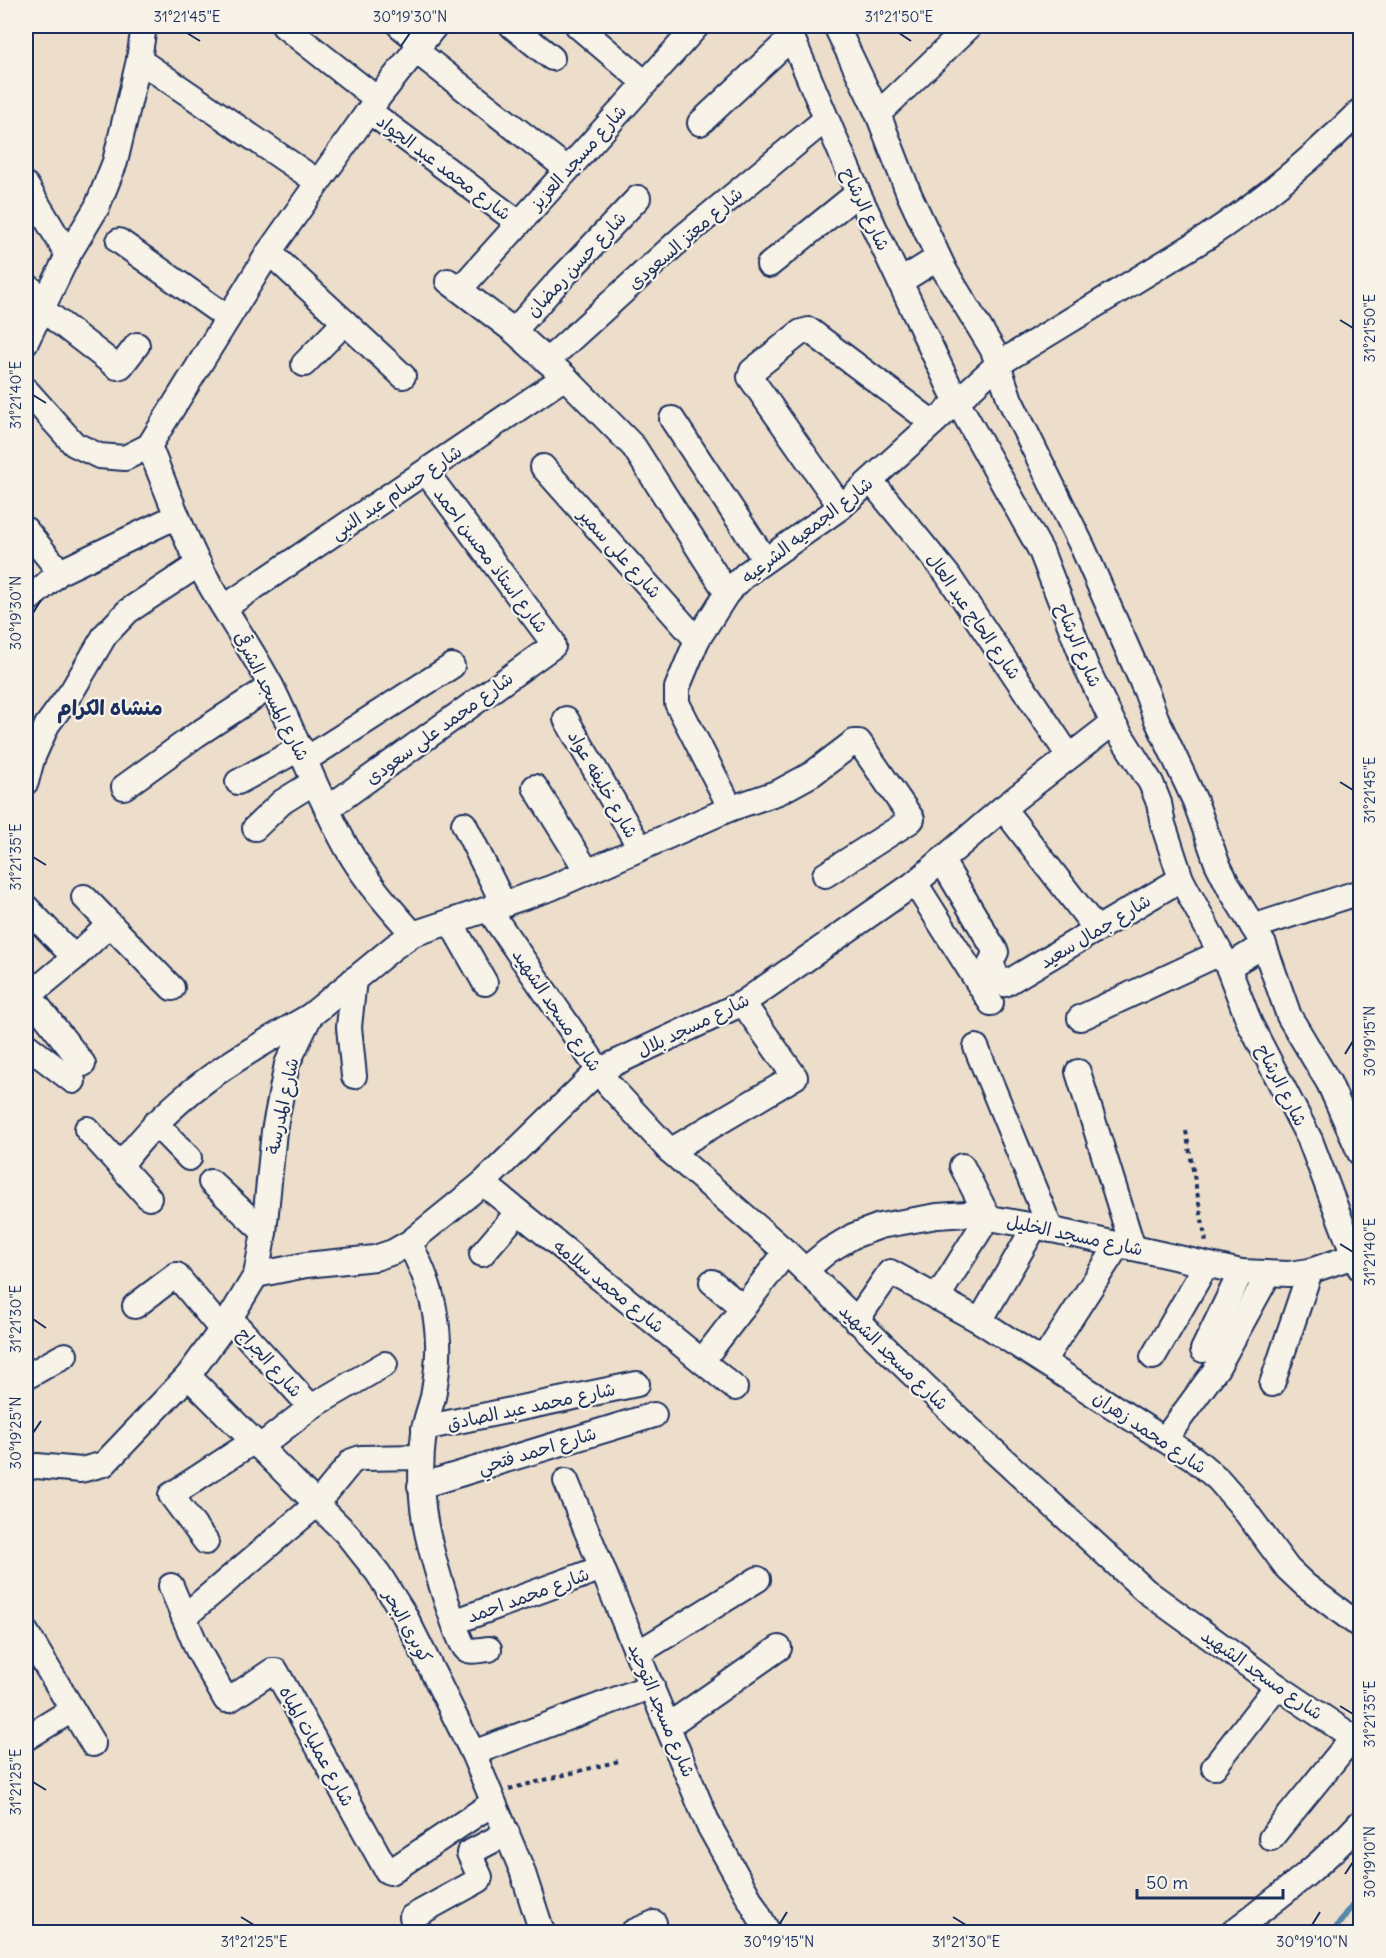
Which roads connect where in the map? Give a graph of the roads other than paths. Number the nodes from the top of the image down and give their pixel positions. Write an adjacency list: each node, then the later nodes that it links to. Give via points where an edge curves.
1 (144, 26): 12 (street)
2 (284, 26): 14 (street, شارع محمد عبد الجواد)
3 (400, 26): 10 (street)
4 (512, 26): 11 (street)
5 (578, 26): 13 (street)
6 (697, 26): 13 (street, شارع مسجد العزيز)
7 (836, 26): 16 (street, شارع الرشاح)
8 (970, 26): 16 (street)
9 (790, 31): 17 (street, شارع الرشاح); 18 (street)
10 (424, 40): 14 (street); 19 (street)
11 (552, 58)
12 (139, 60): 20 (street); 27 (street, via 115,162 97,207)
13 (645, 83): 19 (street, شارع مسجد العزيز)
14 (373, 105): 20 (street); 24 (street, شارع محمد عبد الجواد)
15 (1360, 111): 39 (street, شارع الجمعيه الشرعيه, via 1304,165 1241,215)
16 (878, 114): 29 (street, شارع الرشاح, via 909,194)
17 (826, 119): 22 (street, شارع الرشاح); 37 (street, شارع معتز السعودى, via 683,237)
18 (700, 123)
19 (567, 169): 24 (street, شارع مسجد العزيز)
20 (318, 182): 26 (street)
21 (26, 185): 27 (street)
22 (858, 193): 28 (street); 29 (street, شارع الرشاح)
23 (638, 198): 34 (street, شارع حسن رمضان)
24 (519, 223): 34 (street, شارع مسجد العزيز, via 454,285)
25 (119, 241): 32 (street)
26 (269, 252): 32 (street); 33 (street)
27 (68, 255): 31 (street)
28 (769, 265)
29 (919, 269): 39 (street, شارع الرشاح, via 958,296 993,350); 43 (street, شارع الرشاح)
30 (26, 285): 31 (street)
31 (44, 304): 35 (street); 36 (street, via 117,367)
32 (228, 318): 46 (street)
33 (345, 322): 38 (street); 40 (street)
34 (514, 331): 37 (street)
35 (26, 342)
36 (137, 345)
37 (547, 361): 41 (street)
38 (304, 364)
39 (993, 369): 43 (street, شارع الجمعيه الشرعيه); 90 (street, شارع الرشاح, via 1083,548 1195,801 1217,863)
40 (403, 376)
41 (565, 377): 48 (street, شارع حسام عبد النبى); 56 (street, via 641,456)
42 (26, 390): 46 (street, via 74,444 99,456 125,458)
43 (961, 397): 45 (street, شارع الجمعيه الشرعيه); 64 (street, شارع الرشاح, via 1041,551 1072,635)
44 (672, 419): 53 (street)
45 (933, 423): 49 (street, شارع الجمعيه الشرعيه); 50 (street, via 809,330 803,330 752,371 750,377)
46 (149, 446): 51 (street, شارع المسجد الشرقى)
47 (543, 467): 59 (street, شارع على سمير)
48 (426, 472): 58 (street, شارع حسام عبد النبى); 60 (street, شارع استاذ محسن احمد, via 552,641)
49 (872, 481): 50 (street, شارع الجمعيه الشرعيه); 65 (street, شارع الحاج عبد العال, via 943,568)
50 (841, 507): 53 (street, شارع الجمعيه الشرعيه)
51 (177, 516): 54 (street, شارع المسجد الشرقى); 55 (street)
52 (26, 530): 55 (street)
53 (765, 560): 56 (street, شارع الجمعيه الشرعيه)
54 (199, 564): 58 (street, شارع المسجد الشرقى); 67 (street, via 128,611 105,634 47,725)
55 (60, 572): 57 (street)
56 (728, 593): 59 (street, شارع الجمعيه الشرعيه)
57 (26, 602)
58 (225, 607): 62 (street, شارع المسجد الشرقى)
59 (697, 640): 73 (street, شارع الجمعيه الشرعيه, via 677,688 677,703)
60 (551, 648): 72 (street, شارع محمد على سعودى)
61 (452, 666): 66 (street)
62 (271, 686): 66 (street, شارع المسجد الشرقى); 69 (street)
63 (566, 719): 76 (street, شارع خليفه عواد)
64 (1113, 723): 65 (street, شارع مسجد بلال); 80 (street, شارع الرشاح, via 1151,783)
65 (1069, 756): 71 (street, شارع مسجد بلال)
66 (307, 763): 68 (street); 72 (street, شارع المسجد الشرقى); 75 (street, via 282,802)
67 (26, 778)
68 (238, 782)
69 (124, 787)
70 (535, 787): 78 (street)
71 (1003, 808): 77 (street, شارع مسجد بلال); 88 (street)
72 (327, 809): 89 (street, شارع المسجد الشرقى, via 347,849 378,895)
73 (729, 809): 76 (street, شارع المدرسة); 79 (street, شارع المدرسة, via 779,792 812,774 854,742 861,743 912,819)
74 (464, 824): 85 (street, شارع مسجد الشهيد)
75 (255, 828)
76 (640, 848): 78 (street, شارع المدرسة)
77 (942, 861): 81 (street, شارع مسجد بلال); 88 (street, شارع جمال سعيد, via 996,952 991,962 1002,983)
78 (587, 872): 85 (street, شارع المدرسة)
79 (825, 875)
80 (1181, 879): 88 (street, شارع جمال سعيد); 92 (street, شارع الرشاح)
81 (915, 883): 97 (street); 98 (street, شارع مسجد بلال)
82 (1360, 892): 90 (street)
83 (84, 897): 87 (street)
84 (26, 907): 91 (street)
85 (496, 908): 86 (street, شارع المدرسة); 103 (street, شارع مسجد الشهيد)
86 (451, 923): 89 (street, شارع المدرسة); 94 (street)
87 (110, 924): 91 (street); 95 (street)
88 (1096, 930)
89 (413, 934): 93 (street, شارع المدرسة)
90 (1258, 941): 92 (street); 109 (street, شارع الرشاح, via 1289,1016 1329,1083)
91 (73, 959): 96 (street)
92 (1228, 961): 100 (street); 124 (street, شارع الرشاح, via 1250,1024 1310,1140)
93 (354, 979): 99 (street, شارع المدرسة); 105 (street, via 349,1027)
94 (485, 982)
95 (172, 988)
96 (27, 996): 101 (street, via 78,1073)
97 (991, 1002)
98 (743, 1003): 103 (street, شارع مسجد بلال); 108 (street, via 795,1077)
99 (310, 1016): 106 (street, via 218,1070); 119 (street, شارع المدرسة, via 287,1064 274,1131)
100 (1080, 1018)
101 (26, 1045)
102 (976, 1047): 118 (street)
103 (598, 1071): 108 (street, شارع مسجد الشهيد); 114 (street, شارع مسجد بلال)
104 (1078, 1072): 121 (street)
105 (354, 1076)
106 (155, 1124): 110 (street); 111 (street)
107 (87, 1129): 111 (street)
108 (670, 1151): 122 (street, شارع مسجد الشهيد)
109 (1360, 1153)
110 (189, 1158)
111 (121, 1166): 115 (street)
112 (962, 1166): 117 (street)
113 (211, 1182): 119 (street)
114 (483, 1183): 116 (street, شارع محمد سلامه); 120 (street, شارع مسجد بلال)
115 (149, 1198)
116 (518, 1212): 123 (street); 141 (street, شارع محمد سلامه)
117 (988, 1216): 118 (street, شارع مسجد الخليل); 126 (street, شارع مسجد الخليل, via 937,1216 880,1226 853,1236); 132 (street)
118 (1043, 1228): 121 (street, شارع مسجد الخليل); 136 (street)
119 (264, 1232): 129 (street, شارع المدرسة)
120 (409, 1243): 129 (street, شارع مسجد بلال, via 375,1258); 151 (street, via 431,1290 436,1317 437,1371)
121 (1125, 1246): 125 (street, شارع مسجد الخليل); 142 (street)
122 (786, 1252): 126 (street, شارع مسجد الشهيد); 134 (street)
123 (482, 1254)
124 (1357, 1262): 127 (street, شارع مسجد الخليل)
125 (1208, 1265): 128 (street, شارع مسجد الخليل); 140 (street)
126 (804, 1270): 135 (street, شارع مسجد الشهيد)
127 (1310, 1271): 130 (street, شارع مسجد الخليل); 147 (street)
128 (1242, 1272): 130 (street, شارع مسجد الخليل); 138 (street)
129 (256, 1275): 137 (street, شارع المدرسة)
130 (1268, 1275): 152 (street, via 1217,1368)
131 (712, 1282): 134 (street)
132 (937, 1298): 135 (street, شارع محمد زهران, via 890,1272); 136 (street, شارع محمد زهران)
133 (135, 1306): 137 (street, شارع الجراج, via 176,1275)
134 (743, 1308): 141 (street)
135 (856, 1321): 171 (street, شارع مسجد الشهيد, via 1139,1586)
136 (980, 1321): 142 (street, شارع محمد زهران)
137 (226, 1324): 144 (street, شارع المدرسة); 149 (street, شارع الجراج)
138 (1203, 1350)
139 (65, 1355): 145 (street)
140 (1153, 1357)
141 (702, 1361): 148 (street, شارع محمد سلامه)
142 (1043, 1361): 152 (street, شارع محمد زهران)
143 (385, 1364): 149 (street)
144 (188, 1376): 153 (street, كوبرى البحر); 155 (street, شارع المدرسة, via 104,1464 81,1470)
145 (26, 1377)
146 (637, 1384): 151 (street, شارع محمد عبد الصادق)
147 (1272, 1384)
148 (735, 1388)
149 (310, 1407): 153 (street)
150 (654, 1415): 157 (street, شارع احمد فتحي)
151 (424, 1428): 154 (street)
152 (1165, 1439): 165 (street, شارع محمد زهران, via 1218,1479 1288,1569)
153 (257, 1444): 158 (street, كوبرى البحر); 159 (street, via 171,1495)
154 (421, 1457): 157 (street); 158 (street, via 356,1459)
155 (29, 1463)
156 (566, 1481): 160 (street, شارع مسجد التوحيد)
157 (420, 1486): 164 (street, via 428,1540)
158 (317, 1504): 163 (street); 177 (street, كوبرى البحر, via 378,1573 405,1617)
159 (206, 1542)
160 (602, 1568): 164 (street, شارع محمد احمد); 169 (street, شارع مسجد التوحيد)
161 (758, 1579): 169 (street)
162 (171, 1586): 163 (street, شارع عمليات المياه)
163 (184, 1617): 179 (street, شارع عمليات المياه, via 226,1700 275,1671 387,1872)
164 (454, 1622): 168 (street, via 467,1650)
165 (1360, 1626)
166 (26, 1632): 172 (street)
167 (779, 1648): 173 (street)
168 (489, 1649)
169 (638, 1653): 170 (street, شارع مسجد التوحيد)
170 (651, 1686): 173 (street, شارع مسجد التوحيد); 177 (street)
171 (1277, 1686): 175 (street, شارع مسجد الشهيد); 178 (street)
172 (72, 1710): 174 (street); 176 (street)
173 (669, 1725): 185 (street, شارع مسجد التوحيد, via 712,1832)
174 (26, 1738)
175 (1357, 1740): 182 (street)
176 (93, 1744)
177 (473, 1753): 179 (street, كوبرى البحر)
178 (1214, 1767)
179 (492, 1799): 181 (street, كوبرى البحر)
180 (1360, 1823): 186 (street, via 1301,1879)
181 (507, 1833): 183 (street, via 469,1853 479,1880); 184 (street, كوبرى البحر, via 522,1870)
182 (1271, 1839)
183 (412, 1917)
184 (536, 1929)
185 (768, 1932)
186 (1233, 1932)

